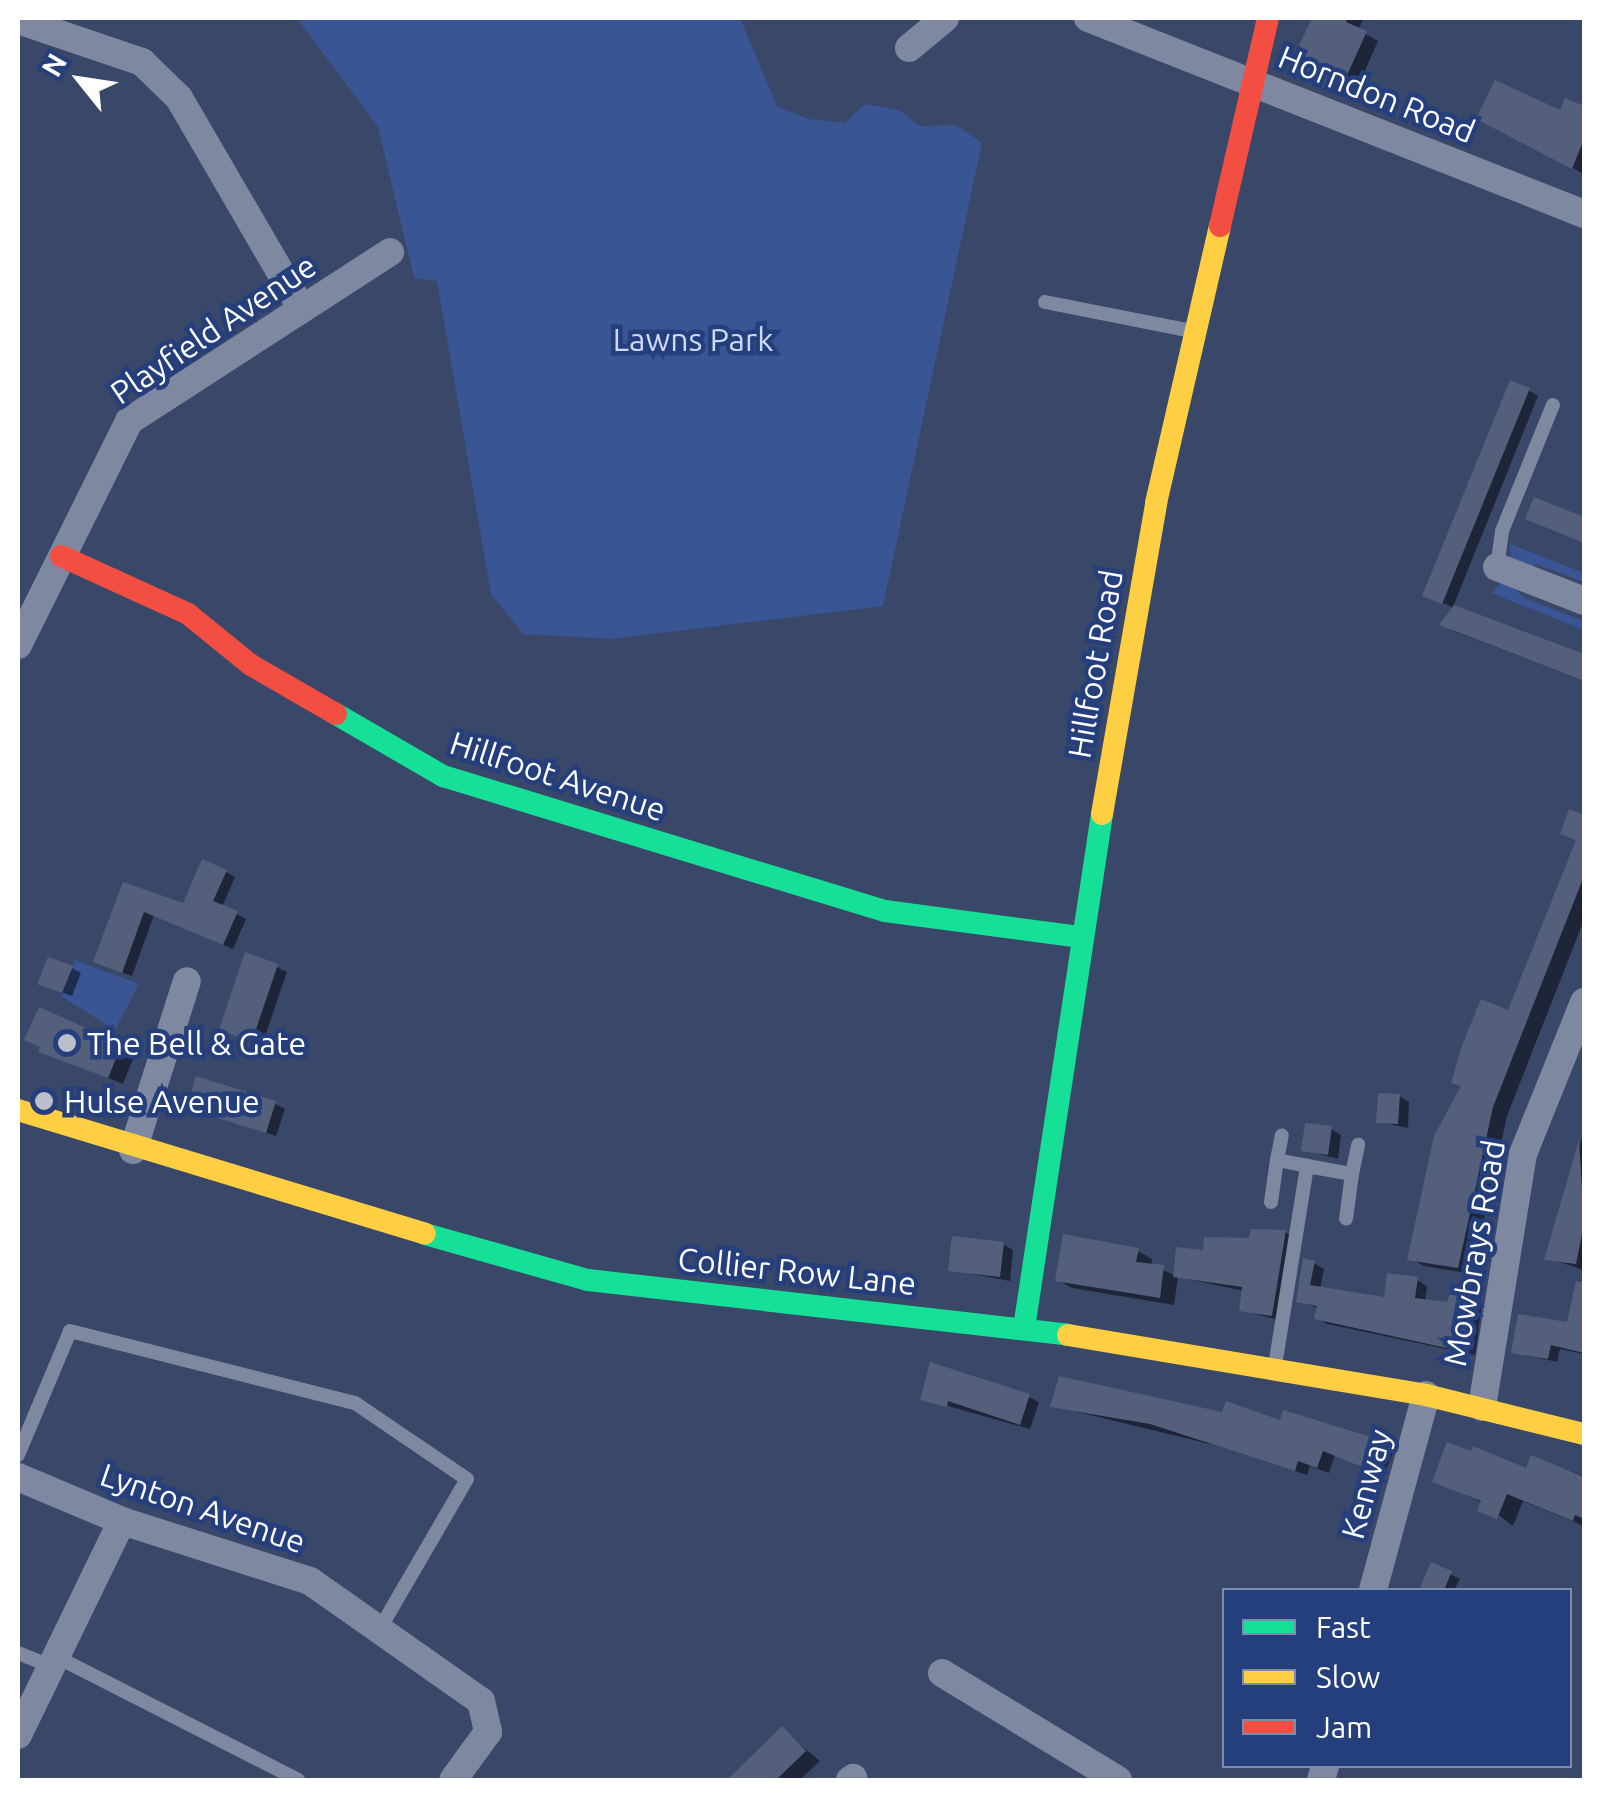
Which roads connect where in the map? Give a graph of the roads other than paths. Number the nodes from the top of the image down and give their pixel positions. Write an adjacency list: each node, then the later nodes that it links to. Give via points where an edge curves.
1 (945, 18): 5 (street)
2 (1088, 18): 6 (street, Horndon Road)
3 (1268, 18): 6 (street, Hillfoot Road)
4 (18, 20): 10 (street, via 142,62 179,98)
5 (909, 48)
6 (1251, 81): 7 (street, Horndon Road); 11 (street, Hillfoot Road)
7 (1583, 209)
8 (390, 252): 10 (street, Playfield Avenue)
9 (1045, 302): 11 (lane)
10 (302, 309): 13 (street, Playfield Avenue, via 130,421)
11 (1194, 332): 17 (street, Hillfoot Road, via 1156,504)
12 (1553, 405): 14 (lane, via 1502,531)
13 (62, 556): 16 (street, Playfield Avenue); 17 (street, Hillfoot Avenue, via 188,614 266,675 443,776 885,910)
14 (1497, 566): 15 (street)
15 (1584, 601)
16 (18, 645)
17 (1081, 937): 29 (street, Hillfoot Road)
18 (187, 981): 23 (street)
19 (1584, 1002): 32 (street, Mowbrays Road, via 1523,1154)
20 (18, 1110): 23 (street, Collier Row Lane)
21 (1282, 1135): 24 (lane)
22 (1358, 1145): 26 (lane)
23 (133, 1150): 29 (street, Collier Row Lane, via 588,1280)
24 (1277, 1160): 25 (lane); 27 (lane)
25 (1307, 1166): 26 (lane); 30 (lane)
26 (1352, 1174): 28 (lane)
27 (1271, 1202)
28 (1346, 1219)
29 (1024, 1328): 30 (street, Collier Row Lane)
30 (1274, 1372): 31 (street, Collier Row Lane)
31 (1426, 1395): 32 (street, Collier Row Lane); 37 (street, Kenway)
32 (1482, 1408): 33 (street, Collier Row Lane)
33 (1584, 1434)
34 (18, 1455): 38 (lane, via 70,1331 355,1403 467,1480)
35 (18, 1477): 36 (street, Lynton Avenue)
36 (122, 1521): 38 (street, Lynton Avenue, via 310,1581); 40 (street)
37 (1374, 1588)
38 (379, 1630): 44 (street, Lynton Avenue, via 481,1701 488,1732)
39 (18, 1652): 40 (lane)
40 (53, 1661): 42 (street); 43 (lane)
41 (942, 1674): 45 (street)
42 (18, 1735)
43 (298, 1780)
44 (452, 1780)
45 (1118, 1780)

